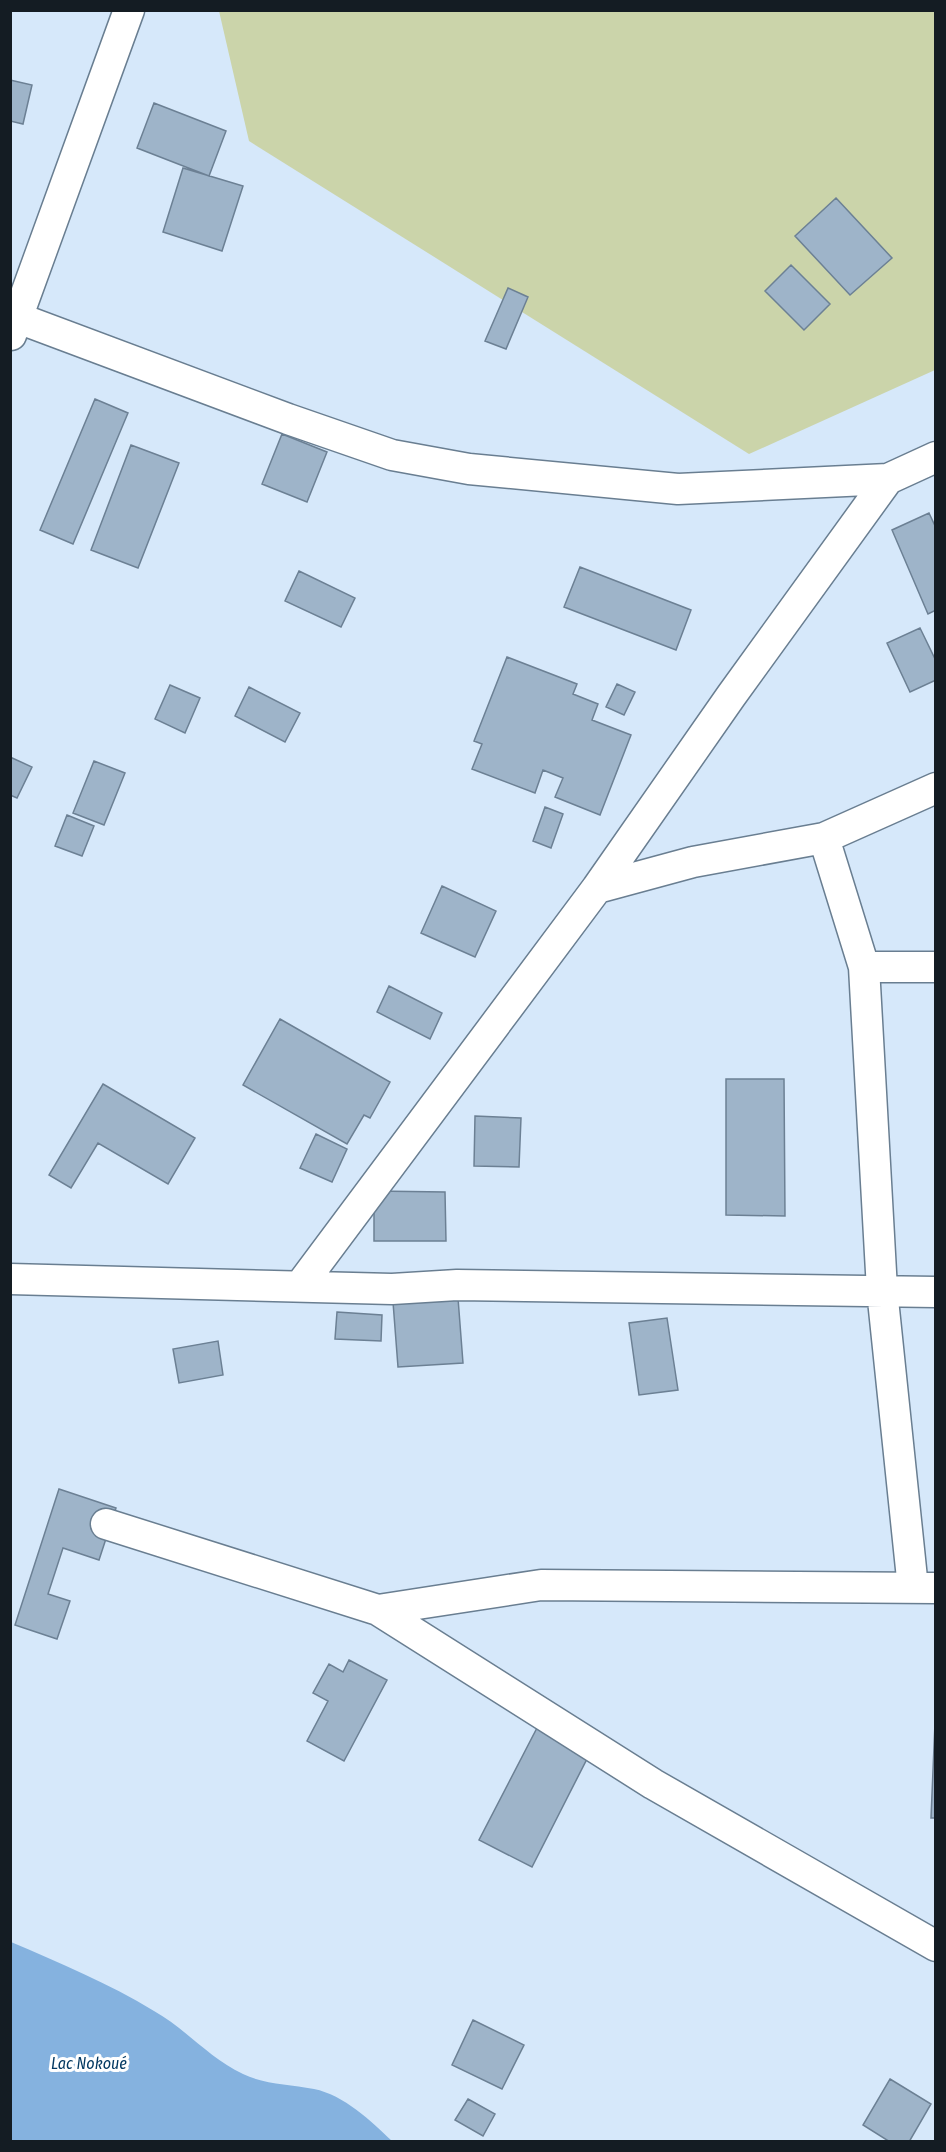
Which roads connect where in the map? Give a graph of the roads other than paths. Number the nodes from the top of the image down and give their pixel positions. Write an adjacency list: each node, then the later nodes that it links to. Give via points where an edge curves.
1 (129, 10): 2 (street)
2 (13, 323): 4 (street, via 392,455 469,470 678,489)
3 (936, 457): 4 (street)
4 (888, 479): 7 (street)
5 (936, 788): 6 (street)
6 (824, 838): 7 (street, via 693,862); 8 (street)
7 (597, 888): 11 (street)
8 (864, 967): 9 (street); 12 (street)
9 (936, 967)
10 (10, 1279): 11 (street)
11 (300, 1286): 12 (street)
12 (882, 1290): 13 (street); 15 (street)
13 (936, 1292)
14 (106, 1524): 16 (street)
15 (924, 1588): 16 (street, via 542,1585)
16 (378, 1610): 18 (street, via 653,1784)
17 (936, 1926): 18 (street)
18 (901, 1927): 19 (street)
19 (936, 1946)

